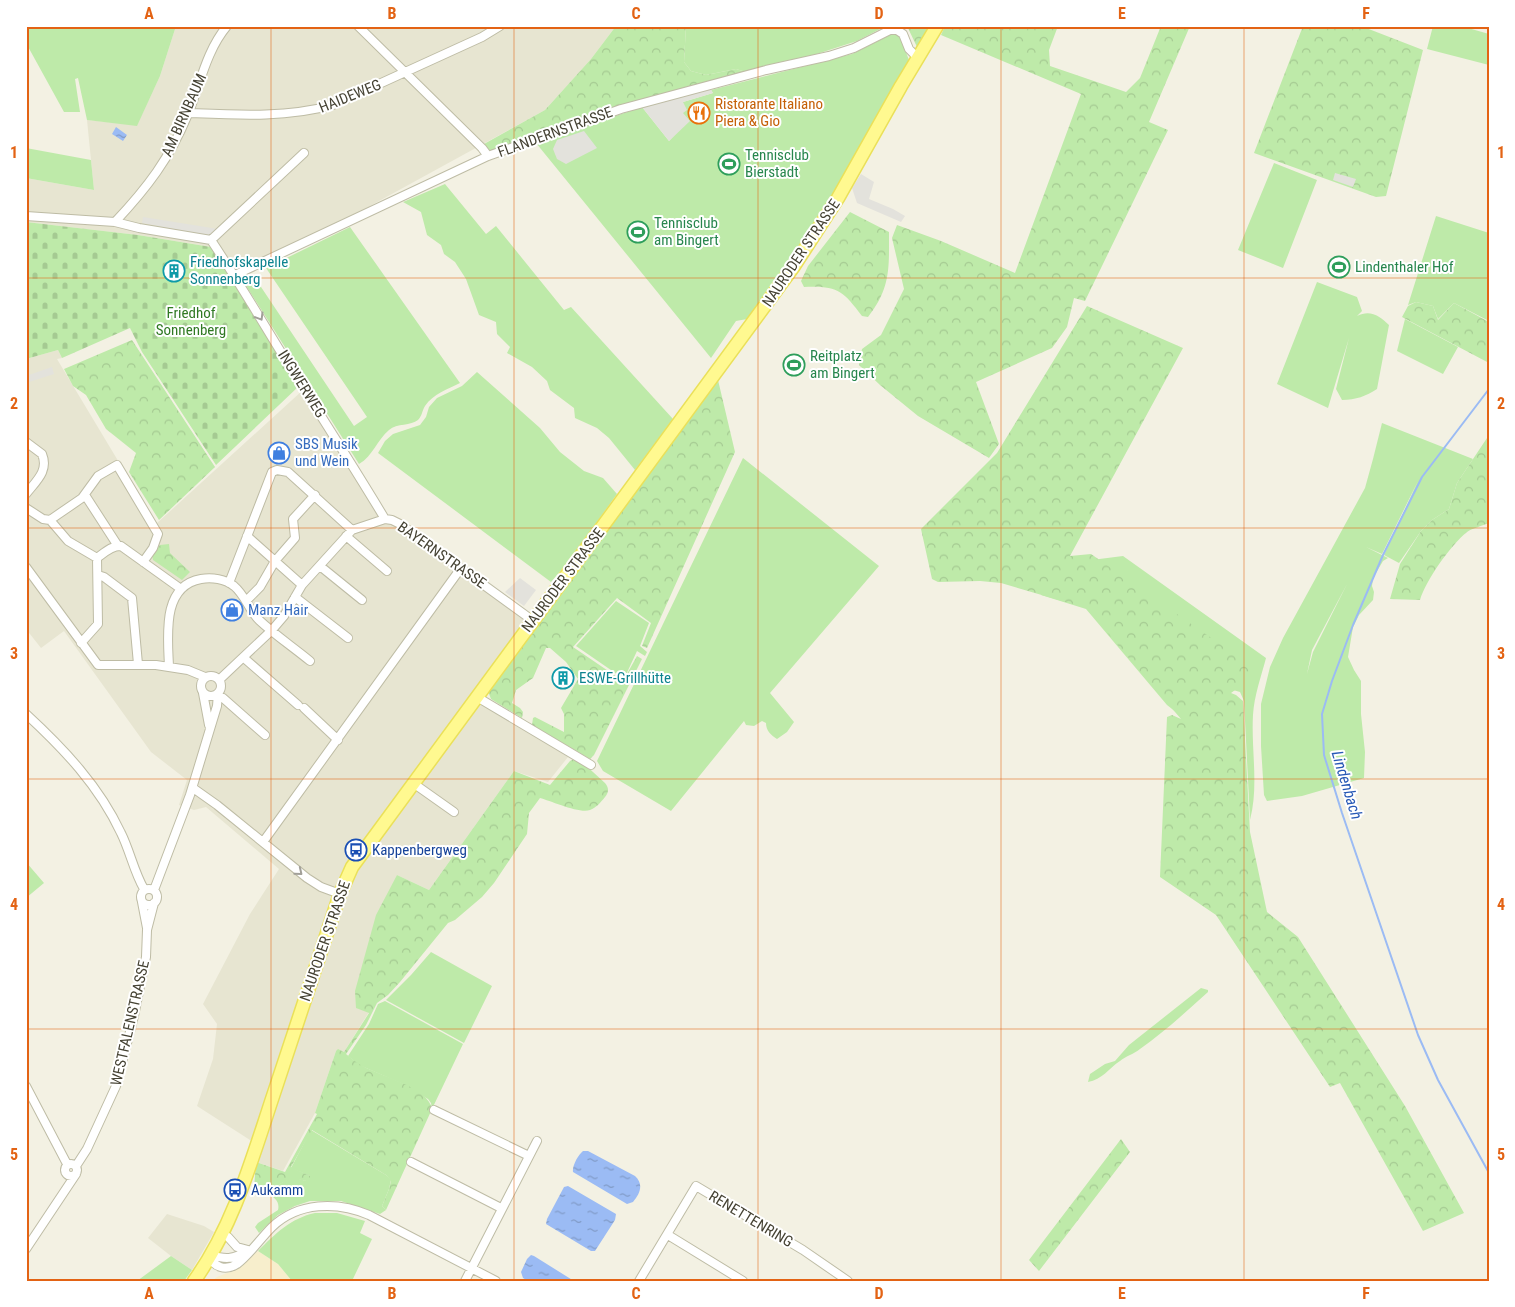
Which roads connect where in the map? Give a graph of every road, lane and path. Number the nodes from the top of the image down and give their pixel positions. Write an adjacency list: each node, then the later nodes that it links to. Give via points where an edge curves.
1 (227, 26): 7 (street, AM BIRNBAUM, via 211,50)
2 (358, 26): 6 (street)
3 (500, 26): 6 (street, HAIDEWEG)
4 (937, 26): 5 (main road, NAURODER STRASSE)
5 (918, 58): 9 (street, FLANDERNSTRASSE, via 909,50 903,34 890,30 854,48 621,109); 39 (main road, NAURODER STRASSE, via 799,260)
6 (407, 72): 7 (street, HAIDEWEG, via 333,106 309,112); 9 (street)
7 (188, 113): 11 (street, AM BIRNBAUM, via 164,162 139,196)
8 (304, 153): 12 (street)
9 (488, 156): 13 (street, FLANDERNSTRASSE)
10 (26, 216): 11 (street)
11 (114, 222): 12 (street)
12 (212, 240): 13 (street)
13 (235, 275): 19 (street, INGWERWEG, one-way to 19)
14 (26, 442): 15 (street, via 42,454 45,466)
15 (26, 494)
16 (85, 495): 20 (street); 24 (street); 27 (street, via 98,476 117,465 158,534 153,548)
17 (315, 495): 21 (street); 22 (street, via 288,472 272,472); 26 (street, via 293,519 295,538)
18 (26, 508): 20 (street)
19 (385, 519): 21 (street, BAYERNSTRASSE); 30 (street, BAYERNSTRASSE, via 400,524)
20 (50, 520): 25 (street, via 68,541)
21 (352, 530): 23 (street, BAYERNSTRASSE)
22 (247, 536): 26 (street); 33 (street)
23 (346, 536): 28 (street, BAYERNSTRASSE); 31 (street)
24 (118, 546): 25 (street); 27 (street)
25 (97, 558): 32 (street)
26 (275, 561): 34 (street); 38 (street, via 260,586)
27 (142, 562): 35 (street)
28 (320, 566): 34 (street, BAYERNSTRASSE); 37 (street)
29 (26, 567): 42 (street)
30 (462, 568): 39 (street, BAYERNSTRASSE); 55 (street)
31 (387, 571)
32 (98, 575): 42 (street, via 98,624); 45 (street, via 132,598)
33 (229, 583): 35 (street, via 214,578 200,579); 38 (street)
34 (302, 585): 36 (street, BAYERNSTRASSE)
35 (181, 589): 46 (street, via 170,610)
36 (295, 596): 40 (street, BAYERNSTRASSE); 41 (street)
37 (362, 600)
38 (246, 601): 40 (street, via 255,615)
39 (532, 620): 51 (main road, NAURODER STRASSE)
40 (272, 630): 43 (street, BAYERNSTRASSE); 44 (street)
41 (348, 638)
42 (81, 643): 45 (street, via 98,665)
43 (244, 658): 48 (street, BAYERNSTRASSE); 55 (street)
44 (310, 661)
45 (138, 664): 46 (street)
46 (168, 667): 47 (street)
47 (205, 677): 48 (street, via 211,675); 49 (street, via 200,684)
48 (219, 680): 50 (street)
49 (203, 693): 50 (street); 53 (street)
50 (218, 695): 53 (street); 54 (street)
51 (477, 697): 56 (street); 57 (main road, NAURODER STRASSE)
52 (26, 714): 61 (street, via 64,751 100,798 121,832)
53 (210, 727): 58 (street)
54 (265, 735)
55 (338, 740): 60 (street)
56 (591, 765)
57 (413, 783): 59 (street); 63 (main road, NAURODER STRASSE, via 357,858)
58 (193, 788): 60 (street); 62 (street)
59 (454, 812)
60 (263, 842): 63 (street, one-way to 63, via 307,878)
61 (144, 889): 62 (street); 64 (street, via 140,897)
62 (154, 890): 65 (street, via 157,898)
63 (340, 894): 72 (main road, NAURODER STRASSE)
64 (142, 902): 65 (street, via 146,905); 66 (street, WESTFALENSTRASSE)
65 (154, 903): 66 (street, WESTFALENSTRASSE)
66 (147, 930): 73 (street, WESTFALENSTRASSE, via 146,957 116,1086 87,1150)
67 (26, 1086): 73 (street)
68 (434, 1110): 70 (street)
69 (537, 1141): 70 (street)
70 (529, 1156): 75 (street)
71 (411, 1162): 75 (street)
72 (250, 1163): 77 (main road, NAURODER STRASSE, via 245,1196); 81 (main road, NAURODER STRASSE)
73 (73, 1168): 74 (street, WESTFALENSTRASSE); 74 (street, WESTFALENSTRASSE, via 64,1170)
74 (64, 1193): 79 (street, WESTFALENSTRASSE)
75 (502, 1208): 82 (street)
76 (668, 1235): 87 (street, RENETTENRING); 88 (street); 89 (street, RENETTENRING, via 696,1186)
77 (228, 1236): 80 (street, via 237,1247); 81 (main road, NAURODER STRASSE)
78 (258, 1242): 80 (street); 81 (street, via 232,1266 223,1268); 82 (street, via 278,1222 294,1212 319,1206 340,1206 369,1215)
79 (26, 1249)
80 (248, 1250): 81 (street, via 234,1257)
81 (214, 1258): 83 (main road, NAURODER STRASSE); 84 (main road, NAURODER STRASSE)
82 (471, 1268): 85 (street); 86 (street)
83 (194, 1281)
84 (204, 1281)
85 (465, 1281)
86 (496, 1281)
87 (640, 1281)
88 (743, 1281)
89 (848, 1281)

